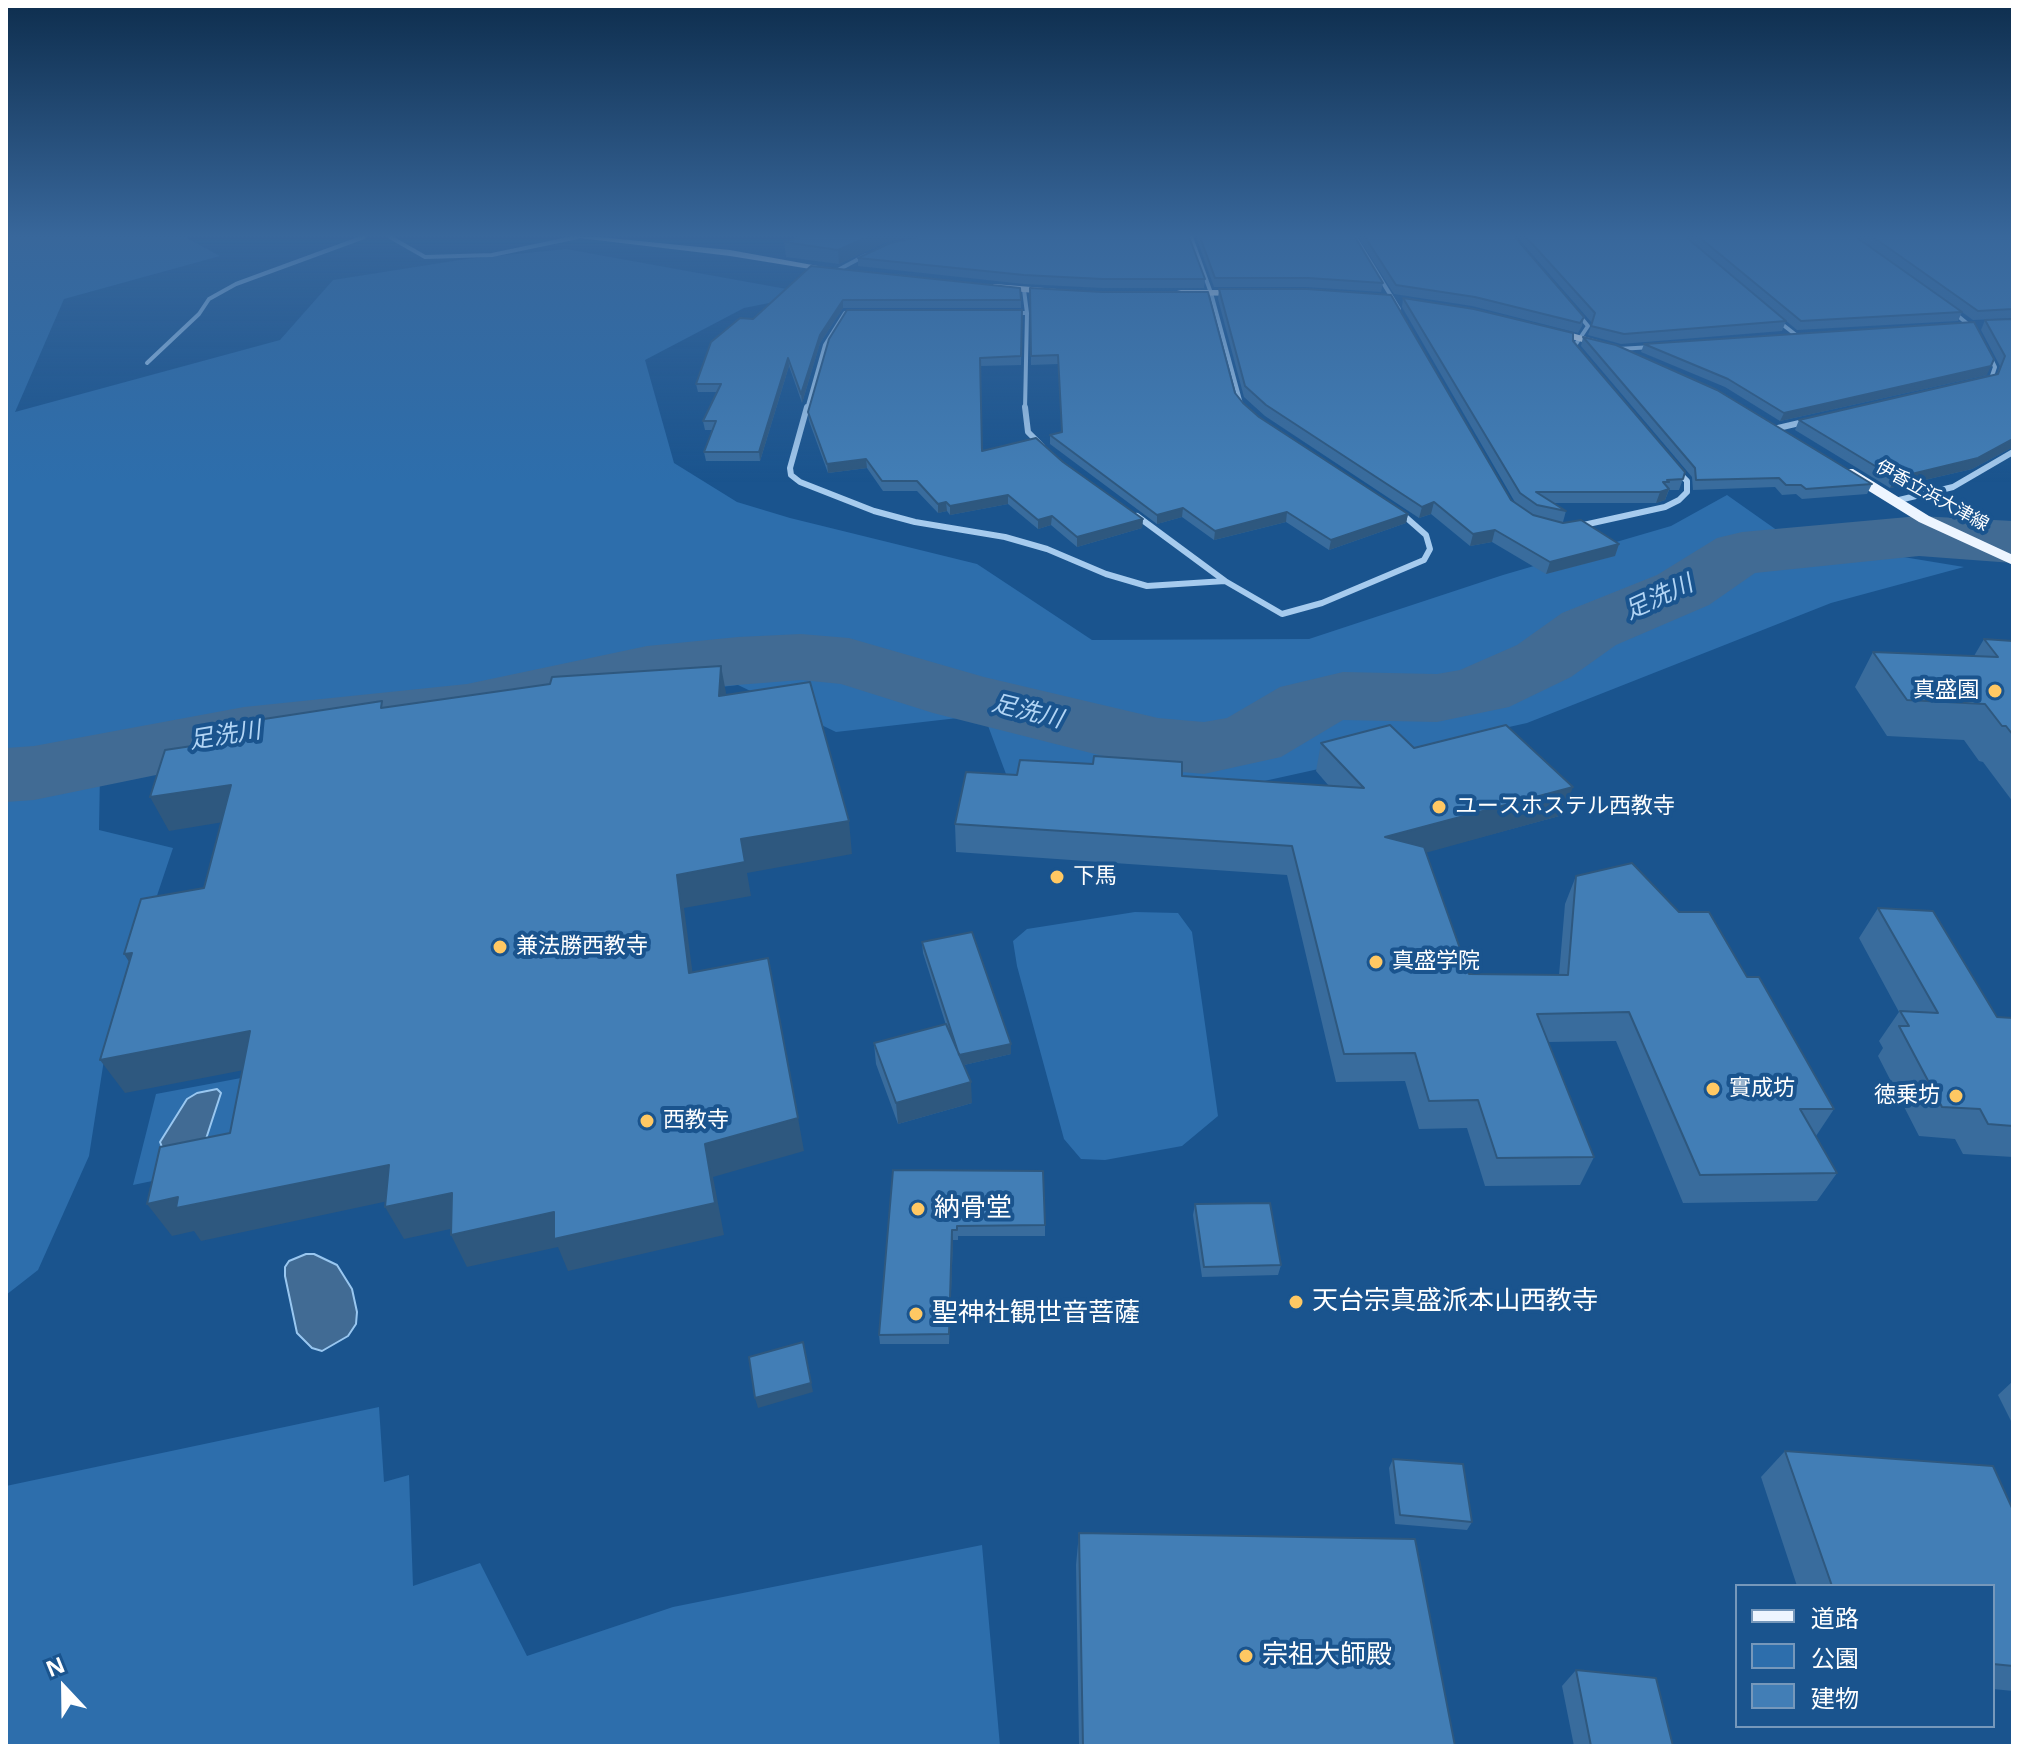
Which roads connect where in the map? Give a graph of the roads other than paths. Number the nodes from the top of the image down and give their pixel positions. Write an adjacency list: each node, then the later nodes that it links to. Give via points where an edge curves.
1 (194, 319): 22 (street)
2 (841, 319): 38 (street, via 825,345 791,460 791,475 800,482 874,511 1047,549 1147,586)
3 (1027, 319): 29 (street, via 1025,417 1028,432)
4 (1218, 319): 24 (street)
5 (1582, 319): 16 (street, via 1588,326)
6 (1776, 319): 12 (street)
7 (1963, 319): 10 (street)
8 (1986, 325): 10 (street)
9 (1533, 326): 16 (main road)
10 (1973, 326): 11 (street); 14 (street)
11 (1958, 327)
12 (1796, 335): 13 (street); 15 (street)
13 (1811, 335)
14 (1978, 335)
15 (1782, 336)
16 (1579, 337): 19 (main road); 20 (street, via 1574,347)
17 (1984, 345): 23 (street, via 1995,367 1991,379)
18 (1654, 346): 19 (street)
19 (1618, 349): 21 (main road)
20 (1584, 360)
21 (1647, 362)
22 (147, 363)
23 (1976, 382)
24 (1244, 408)
25 (1823, 418): 27 (street)
26 (1766, 421): 27 (main road)
27 (1778, 428): 28 (main road)
28 (1790, 436)
29 (1049, 452)
30 (2013, 452): 33 (street, via 1953,487)
31 (1841, 467): 33 (main road, 伊香立浜大津線)
32 (1676, 470): 36 (street, via 1687,481 1687,492 1679,500)
33 (1895, 501): 37 (main road, 伊香立浜大津線)
34 (1125, 508): 38 (street)
35 (1398, 511): 38 (street, via 1426,535 1430,549 1424,560 1322,603 1282,614)
36 (1572, 527)
37 (2013, 561)
38 (1225, 581)

